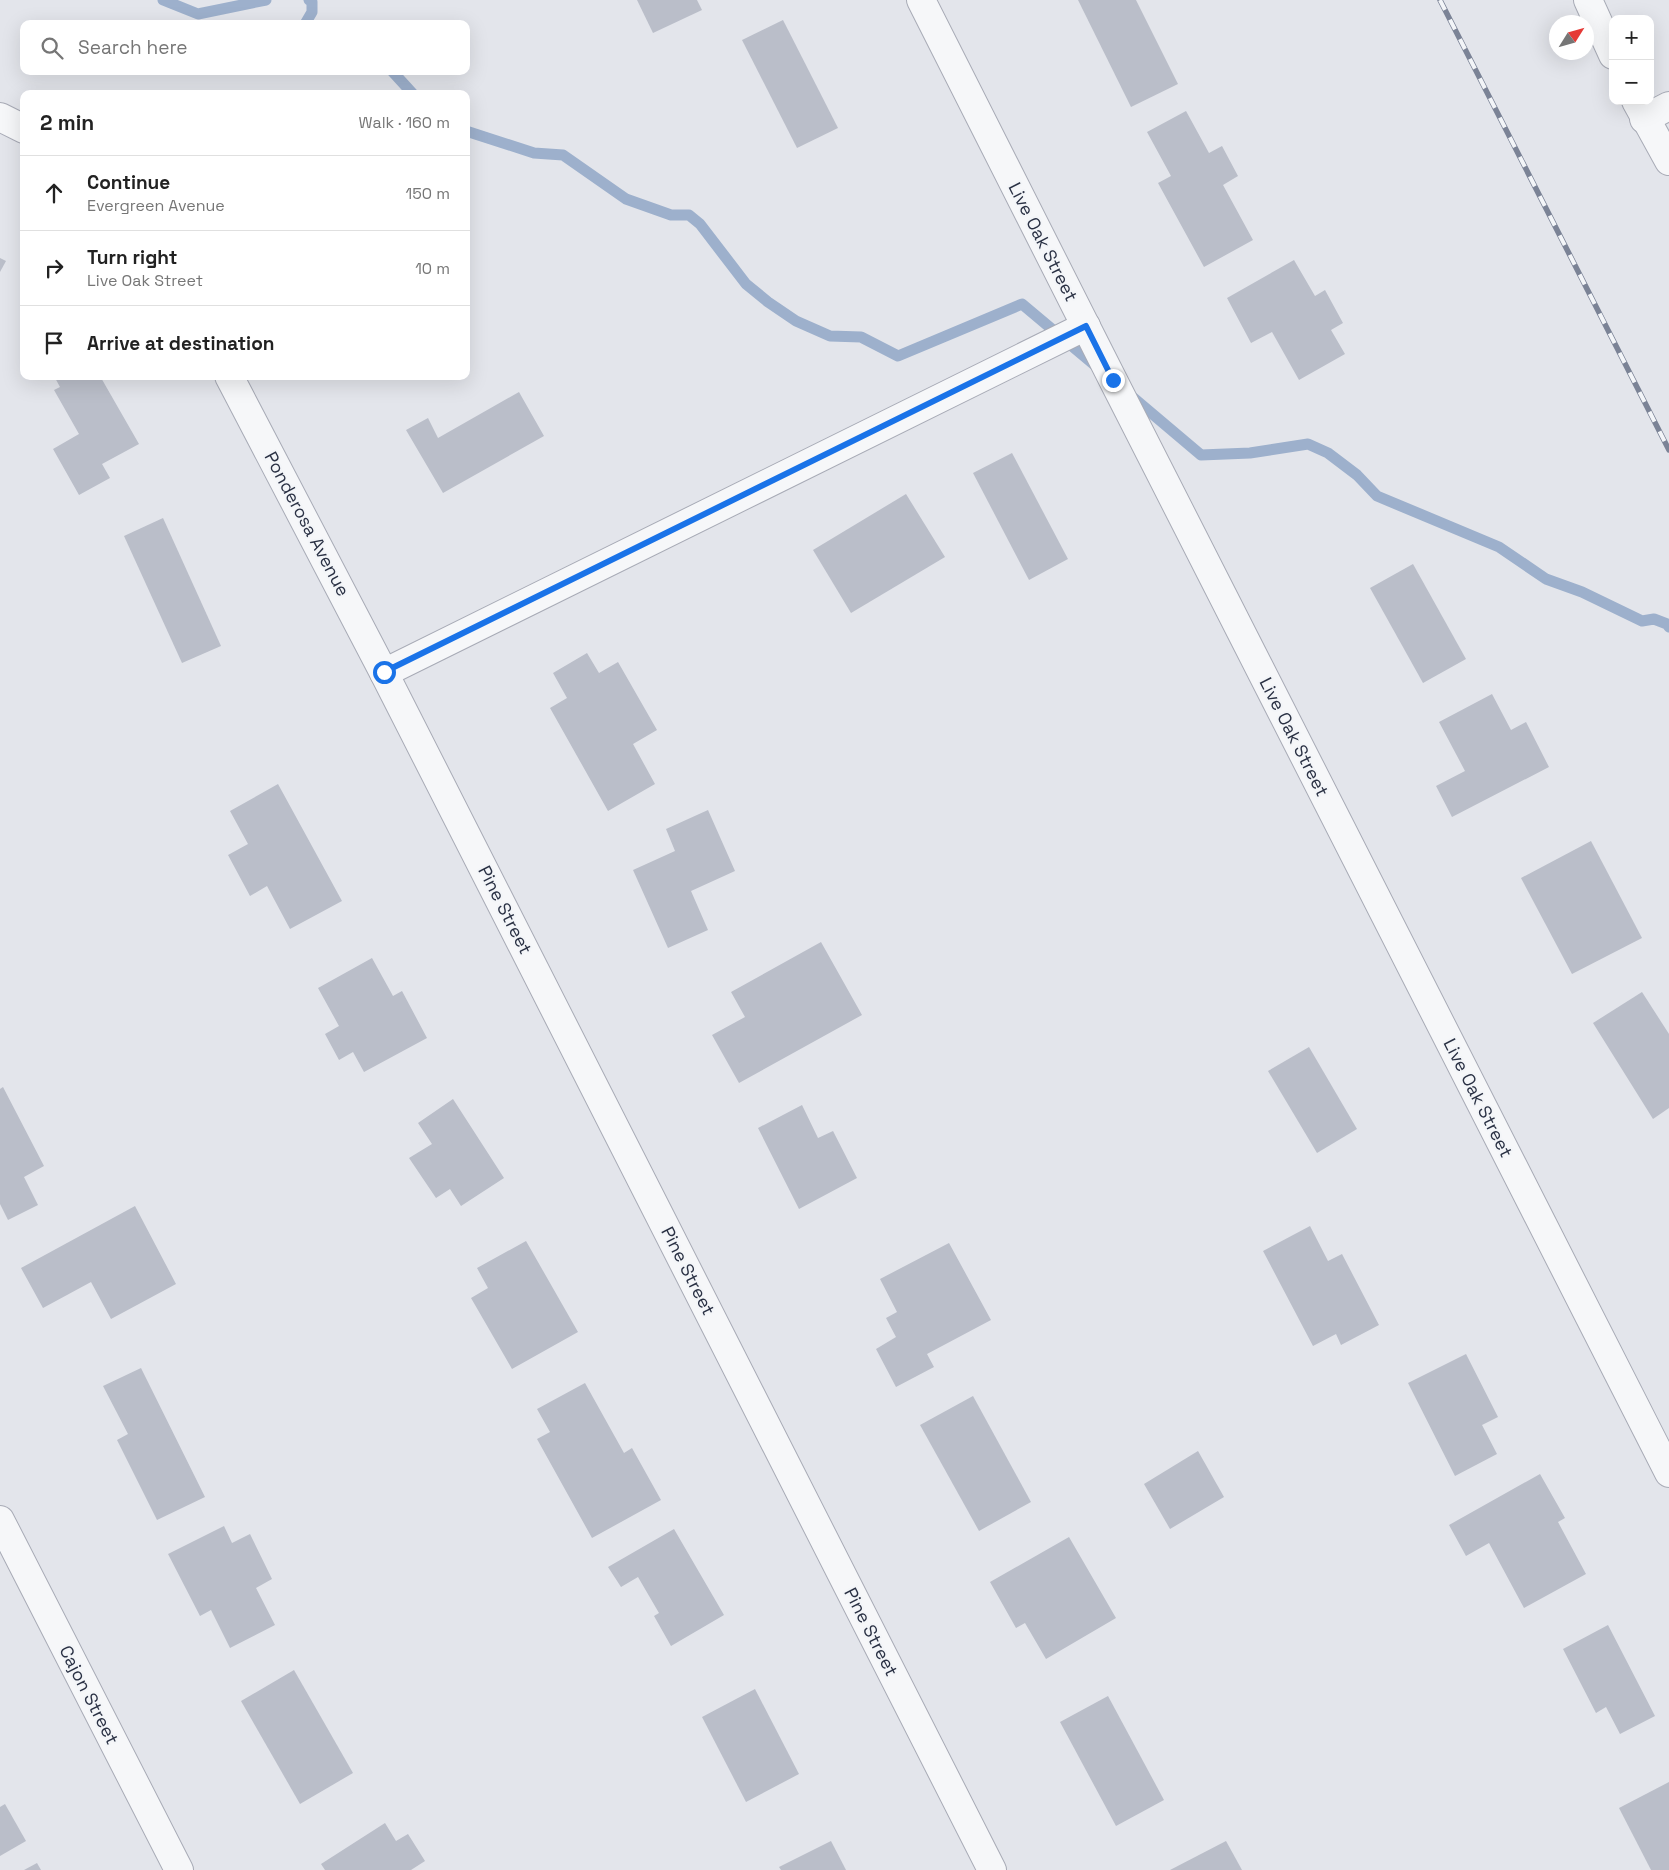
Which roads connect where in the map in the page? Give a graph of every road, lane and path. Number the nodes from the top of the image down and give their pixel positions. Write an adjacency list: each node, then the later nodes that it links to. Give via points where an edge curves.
1 (921, 0): 9 (street, Live Oak Street)
2 (1588, 0): 3 (street)
3 (1609, 46)
4 (1669, 106): 5 (street)
5 (1640, 110): 8 (street)
6 (0, 117): 7 (street)
7 (20, 126)
8 (1669, 161)
9 (1086, 326): 11 (street); 12 (street, Live Oak Street)
10 (231, 380): 11 (street, Ponderosa Avenue)
11 (384, 672): 15 (street, Pine Street)
12 (1669, 1473)
13 (0, 1520): 14 (street, Cajon Street)
14 (179, 1870)
15 (992, 1870)

